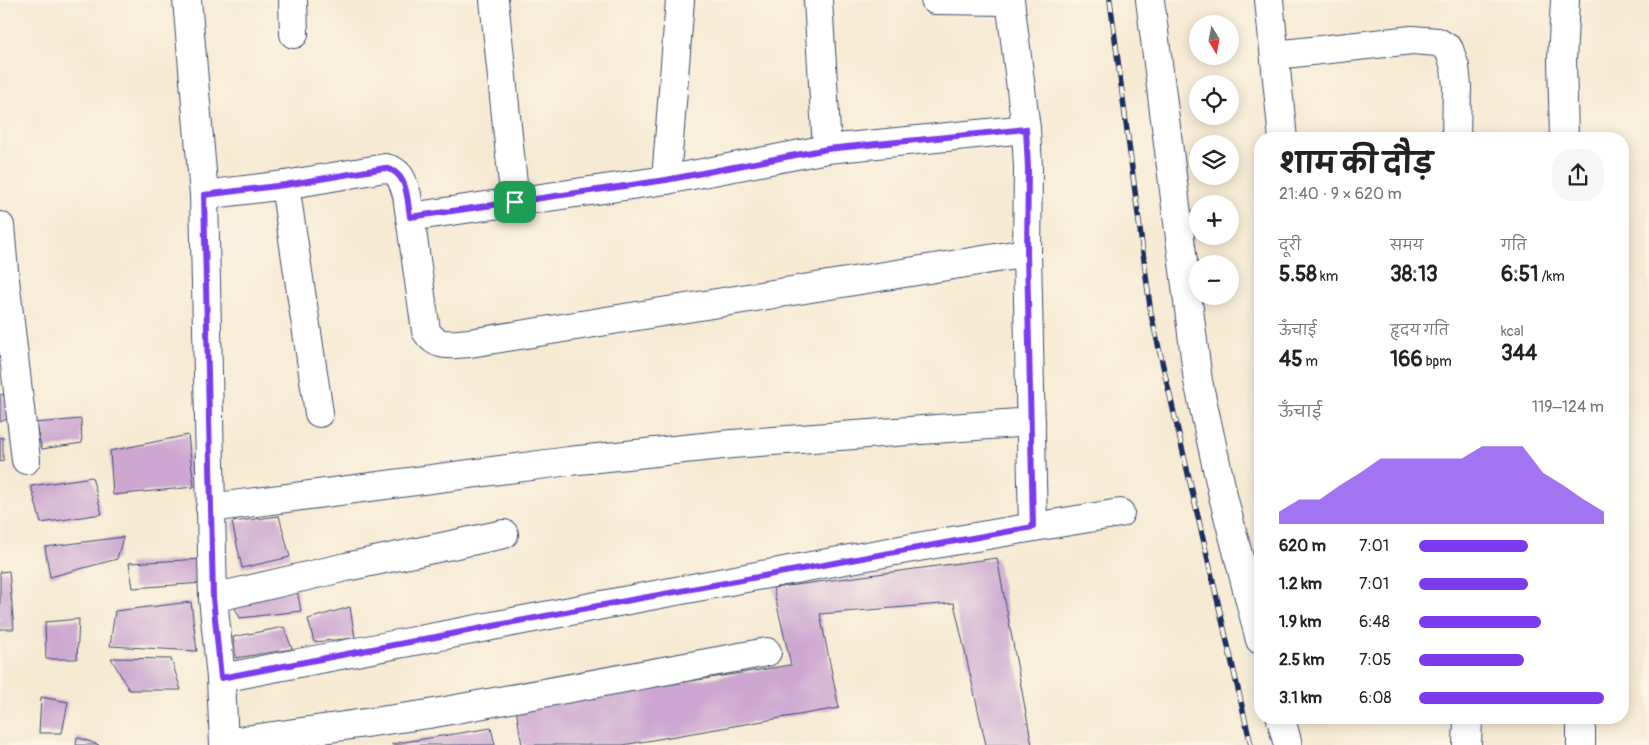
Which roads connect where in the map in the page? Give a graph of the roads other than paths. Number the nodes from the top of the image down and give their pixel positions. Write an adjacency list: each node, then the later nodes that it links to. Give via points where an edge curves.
1 (187, 0): 20 (street)
2 (293, 0): 11 (street)
3 (494, 0): 21 (street)
4 (680, 0): 18 (street)
5 (818, 0): 17 (street)
6 (935, 0): 10 (street)
7 (1150, 0): 34 (street, via 1198,382)
8 (1269, 0): 12 (street)
9 (1565, 0): 16 (street)
10 (1010, 1): 13 (street)
11 (294, 34)
12 (1275, 55): 14 (street); 15 (street, via 1412,40 1438,42 1450,49 1455,67)
13 (1026, 129): 17 (street); 24 (street)
14 (1282, 132)
15 (1456, 132)
16 (1564, 132)
17 (827, 149): 18 (street)
18 (666, 180): 21 (street)
19 (285, 185): 20 (street); 22 (street, via 394,169 404,185); 26 (street)
20 (204, 195): 29 (street)
21 (515, 202): 22 (street)
22 (410, 217): 24 (street, via 426,331 439,344 480,342)
23 (0, 226): 25 (street)
24 (1027, 254): 27 (street)
25 (8, 383): 28 (street)
26 (318, 412)
27 (1031, 422): 29 (street, via 674,450); 31 (street)
28 (26, 460)
29 (210, 508): 33 (street)
30 (1120, 513): 31 (street)
31 (1033, 527): 36 (street)
32 (504, 534): 33 (street)
33 (213, 598): 36 (street)
34 (1254, 617)
35 (767, 652): 40 (street, via 429,714)
36 (221, 678): 40 (street)
37 (1282, 724): 41 (street)
38 (1468, 724): 42 (street)
39 (1581, 724): 43 (street)
40 (224, 744)
41 (1288, 745)
42 (1467, 745)
43 (1581, 745)

